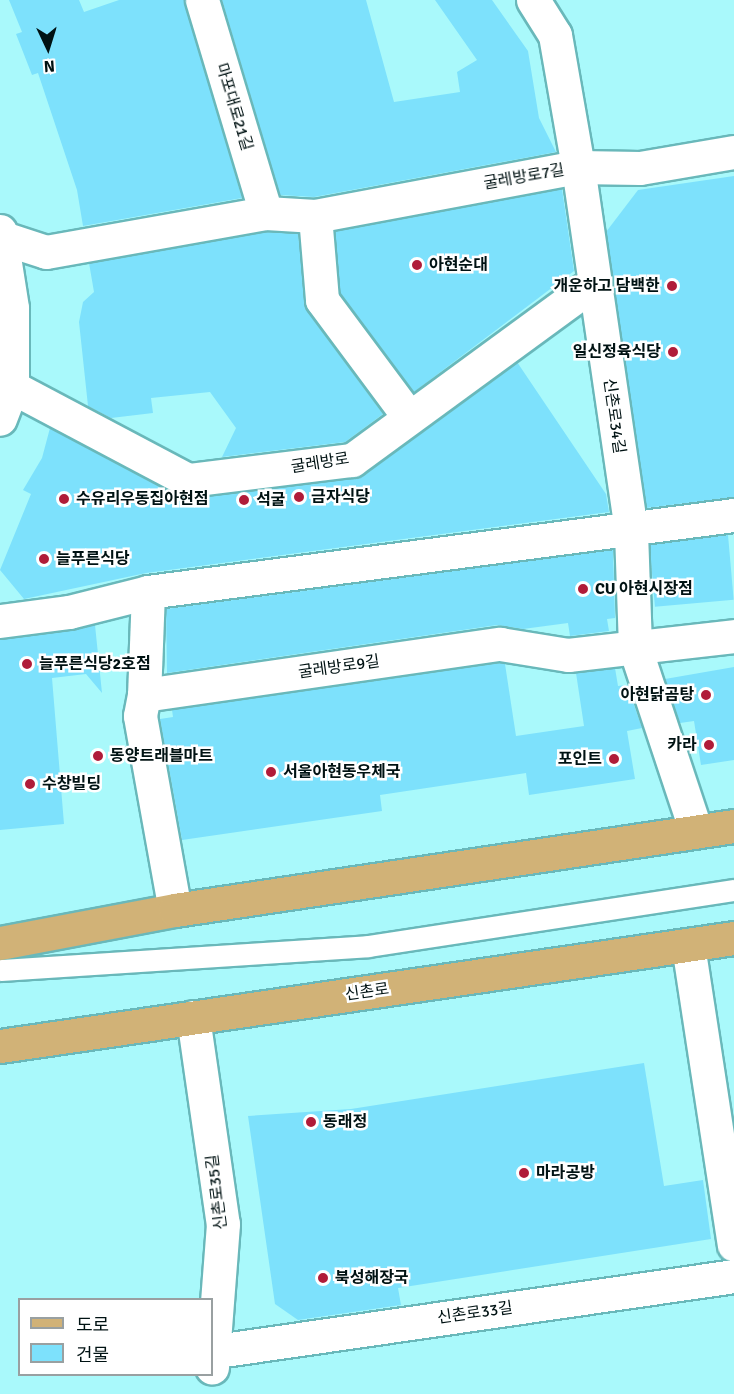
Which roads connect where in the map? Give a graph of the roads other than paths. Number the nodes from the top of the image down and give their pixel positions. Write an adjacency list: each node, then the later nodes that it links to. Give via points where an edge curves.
1 (202, 0): 5 (street, 마포대로21길)
2 (533, 0): 4 (street, 신촌로34길, via 555,35)
3 (734, 152): 4 (street, 굴레방로7길, via 640,168)
4 (578, 167): 6 (street, 굴레방로7길); 8 (street, 신촌로34길)
5 (266, 213): 6 (street, 굴레방로7길); 7 (street, 굴레방로7길, via 46,252)
6 (315, 216): 10 (street, via 322,300)
7 (1, 234): 9 (street, via 12,308)
8 (594, 283): 10 (street, 굴레방로); 13 (street, 신촌로34길)
9 (12, 387): 10 (street, 굴레방로, via 188,480 352,460); 11 (street)
10 (409, 417)
11 (0, 419)
12 (734, 515): 13 (street)
13 (631, 532): 14 (street); 17 (street, 신촌로34길)
14 (147, 592): 15 (street, via 69,612); 18 (street)
15 (0, 621)
16 (734, 636): 17 (street, 굴레방로9길)
17 (635, 648): 18 (street, 굴레방로9길, via 568,655 500,644); 20 (street, 신촌로34길)
18 (144, 695): 22 (street, via 140,716)
19 (734, 826): 20 (main road)
20 (696, 831): 22 (main road)
21 (734, 890): 26 (lane, via 368,946)
22 (175, 910): 24 (main road)
23 (734, 938): 25 (main road, 신촌로)
24 (0, 943)
25 (688, 945): 27 (main road, 신촌로); 29 (street)
26 (0, 970)
27 (193, 1017): 28 (main road, 신촌로); 32 (street, 신촌로35길, via 223,1224)
28 (0, 1046)
29 (726, 1137): 30 (street)
30 (734, 1244)
31 (734, 1276): 33 (street, 신촌로33길)
32 (213, 1351)
33 (213, 1364)
34 (208, 1376): 35 (street, 신촌로35길)
35 (203, 1394)

